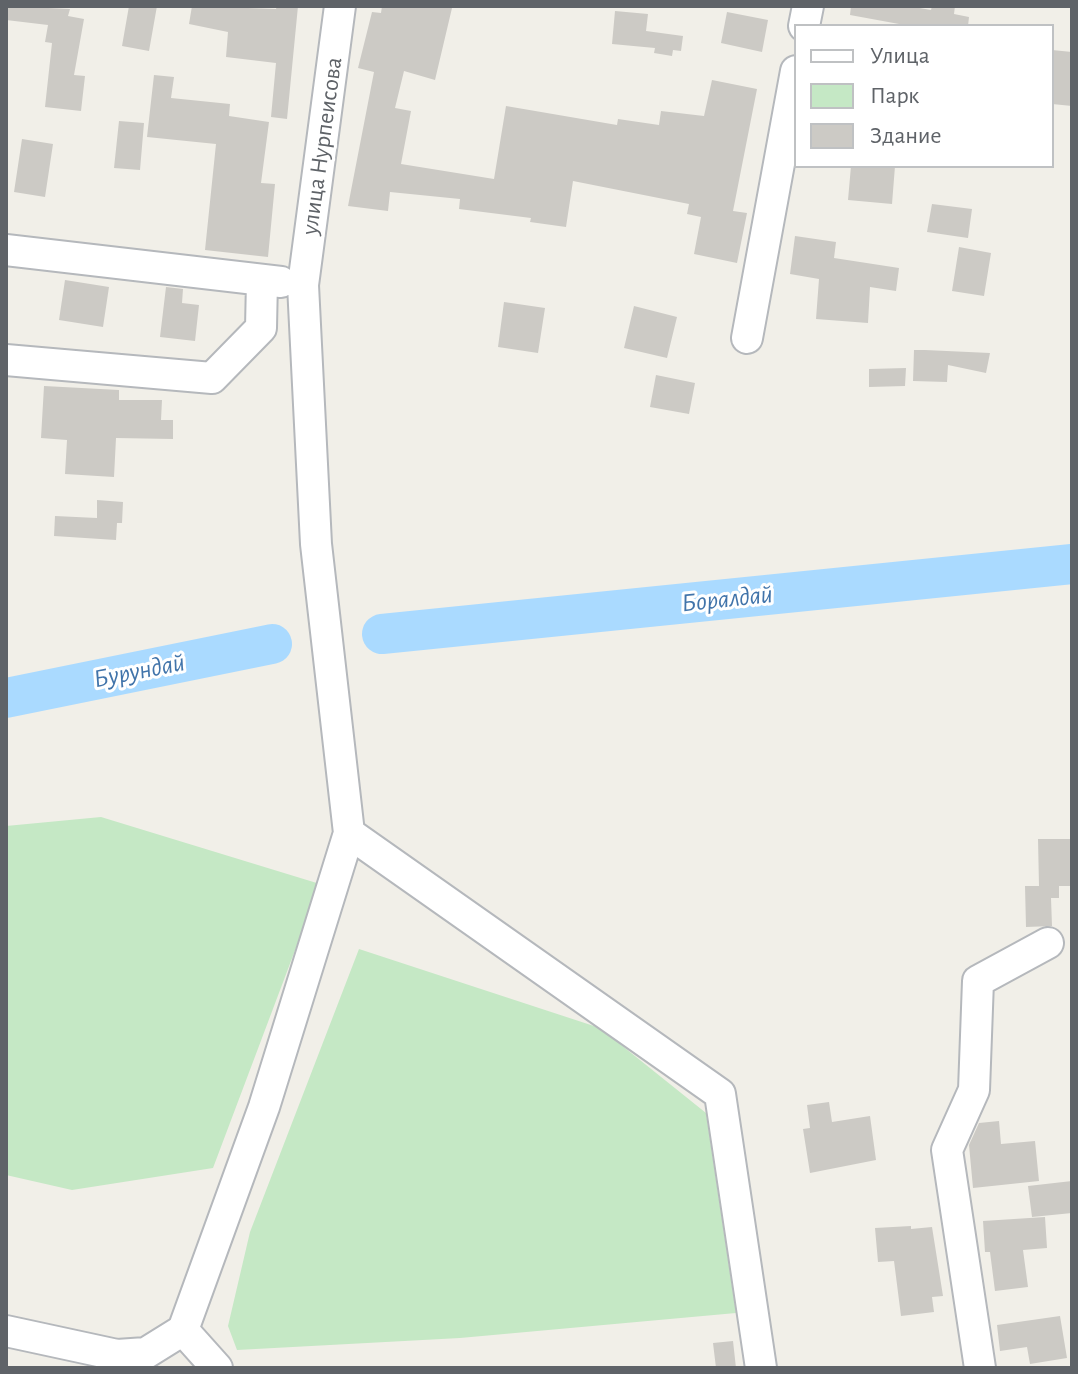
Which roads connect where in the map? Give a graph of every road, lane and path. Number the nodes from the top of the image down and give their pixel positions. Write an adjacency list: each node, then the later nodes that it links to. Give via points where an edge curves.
1 (340, 6): 5 (street, улица Нурпеисова)
2 (794, 82): 6 (street)
3 (6, 250): 4 (street)
4 (262, 280): 5 (street); 7 (street, via 261,328 212,378)
5 (303, 285): 8 (street, улица Нурпеисова, via 316,544)
6 (747, 338)
7 (6, 360)
8 (349, 833): 10 (street, via 264,1107); 13 (street, via 720,1094)
9 (1048, 943): 14 (street, via 978,981 974,1090 947,1150)
10 (183, 1330): 11 (street, via 146,1353 117,1355); 12 (street)
11 (6, 1331)
12 (217, 1368)
13 (761, 1368)
14 (980, 1368)

